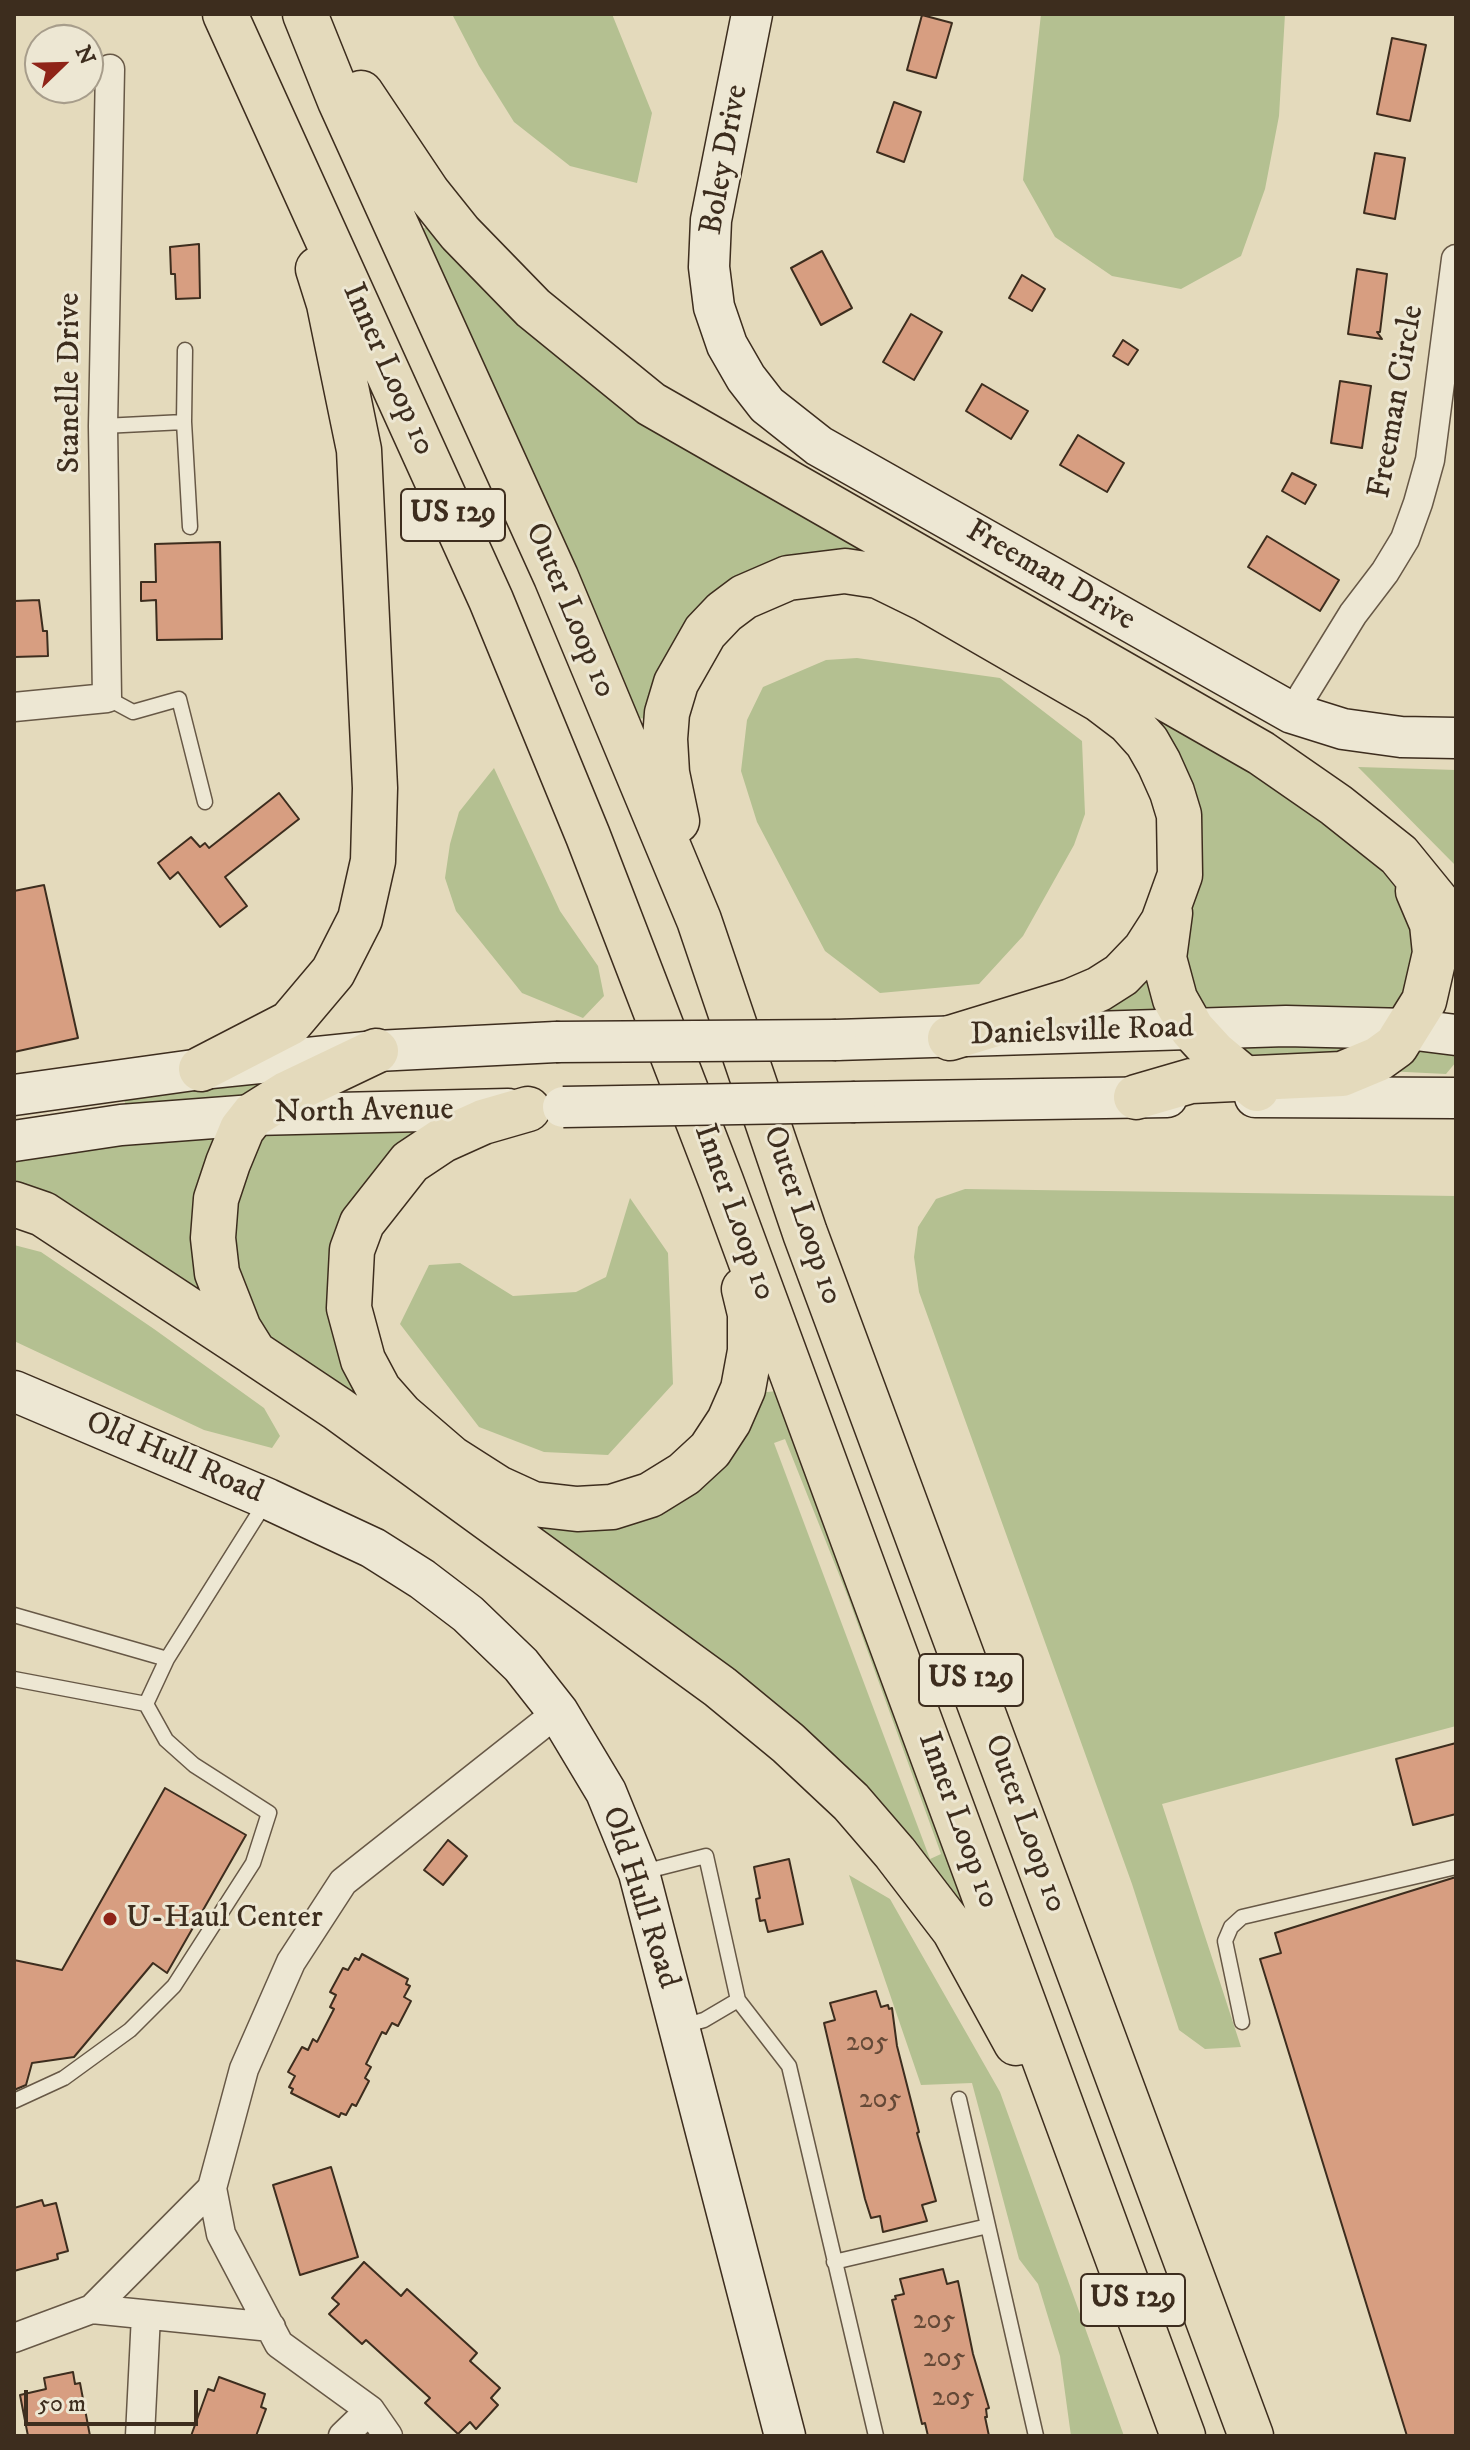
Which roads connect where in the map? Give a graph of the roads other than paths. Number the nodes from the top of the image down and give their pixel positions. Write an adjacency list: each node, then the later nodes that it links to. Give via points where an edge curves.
1 (305, 14): 19 (highway, Outer Loop 10 / US 129, via 556,577)
2 (313, 14): 17 (highway, via 428,193 460,233 533,308 651,404 1261,753)
3 (752, 14): 7 (main road, Boley Drive, via 711,220)
4 (229, 23): 27 (highway, via 296,198 329,304 359,450 376,827 360,919 333,972 290,1023); 36 (highway, Inner Loop 10 / US 129, via 491,600)
5 (110, 69): 10 (street, Stanelle Drive)
6 (1456, 259): 14 (street, Freeman Circle, via 1430,460 1405,539)
7 (714, 307): 14 (main road, Freeman Drive, via 746,378 767,405 810,439)
8 (185, 350): 9 (lane)
9 (184, 422): 10 (lane); 11 (lane)
10 (103, 426): 12 (street, Stanelle Drive)
11 (190, 527)
12 (107, 698): 13 (street); 16 (lane, via 133,712 179,699)
13 (14, 707)
14 (1292, 713): 15 (main road, Freeman Drive, via 1343,729)
15 (1456, 738)
16 (205, 802)
17 (1399, 855): 20 (highway); 22 (highway, via 1432,924 1435,953 1424,1001)
18 (1172, 903): 19 (highway, via 1180,875 1179,815 1159,763 1129,722 925,599 878,576 845,571 788,578 744,597 705,632 676,683 667,713 667,773); 21 (highway, via 1164,958 1175,999); 24 (highway, via 1145,950 1099,989)
19 (699, 920): 69 (highway, Outer Loop 10 / US 129, via 805,1233)
20 (1456, 925)
21 (1192, 1029): 22 (main road, Danielsville Road); 24 (main road, Danielsville Road); 28 (highway)
22 (1408, 1029): 23 (main road, Danielsville Road); 28 (highway, via 1378,1059 1342,1074)
23 (1456, 1035)
24 (950, 1038): 25 (main road, Danielsville Road, bridge)
25 (707, 1040): 26 (main road, North Avenue, bridge)
26 (376, 1051): 27 (main road, North Avenue); 34 (highway)
27 (201, 1069): 29 (main road, North Avenue)
28 (1256, 1088): 30 (highway, via 1191,1081); 31 (main road)
29 (14, 1095)
30 (1136, 1097): 32 (main road, Danielsville Road, bridge)
31 (1456, 1098)
32 (716, 1106): 33 (main road, North Avenue, bridge)
33 (545, 1108): 34 (main road, North Avenue); 36 (highway, via 483,1122 410,1162 362,1223 352,1250 349,1308 363,1360 401,1415 451,1458 533,1504 612,1507 650,1495 710,1450 729,1421 743,1389 750,1314)
34 (253, 1115): 35 (main road, North Avenue, via 121,1125); 38 (highway, via 242,1129 216,1199 213,1238 224,1294)
35 (14, 1141)
36 (721, 1181): 53 (highway, Inner Loop 10 / US 129)
37 (14, 1204): 38 (highway, via 43,1214)
38 (254, 1353): 53 (highway, via 720,1687 851,1802 954,1930)
39 (16, 1397): 40 (main road, Old Hull Road)
40 (268, 1499): 42 (lane); 45 (main road, Old Hull Road, via 373,1548 446,1596 495,1638)
41 (14, 1615): 42 (lane)
42 (167, 1659): 44 (lane)
43 (14, 1679): 44 (lane)
44 (146, 1704): 52 (lane, via 166,1740 194,1765 269,1813 253,1863 174,1986 130,2030 64,2078)
45 (558, 1712): 47 (main road, Old Hull Road, via 606,1792); 54 (street, via 343,1882 291,1962 244,2069)
46 (1456, 1867): 49 (lane, via 1242,1917 1225,1941)
47 (639, 1873): 48 (lane, via 706,1856); 50 (main road, Old Hull Road)
48 (738, 2000): 50 (lane, via 704,2020); 56 (lane, via 789,2066)
49 (1242, 2022)
50 (679, 2027): 65 (main road, Old Hull Road)
51 (959, 2099): 55 (lane)
52 (14, 2101)
53 (1083, 2164): 68 (highway, Inner Loop 10 / US 129)
54 (212, 2188): 57 (street); 59 (street, via 221,2234)
55 (988, 2226): 56 (lane); 67 (lane)
56 (834, 2262): 66 (lane)
57 (92, 2309): 58 (street); 60 (street)
58 (146, 2315): 59 (street); 62 (street)
59 (271, 2327): 61 (street, via 279,2344)
60 (14, 2338)
61 (370, 2410): 63 (street); 64 (street)
62 (140, 2436)
63 (343, 2436)
64 (388, 2436)
65 (785, 2436)
66 (876, 2436)
67 (1036, 2436)
68 (1183, 2436)
69 (1251, 2436)

